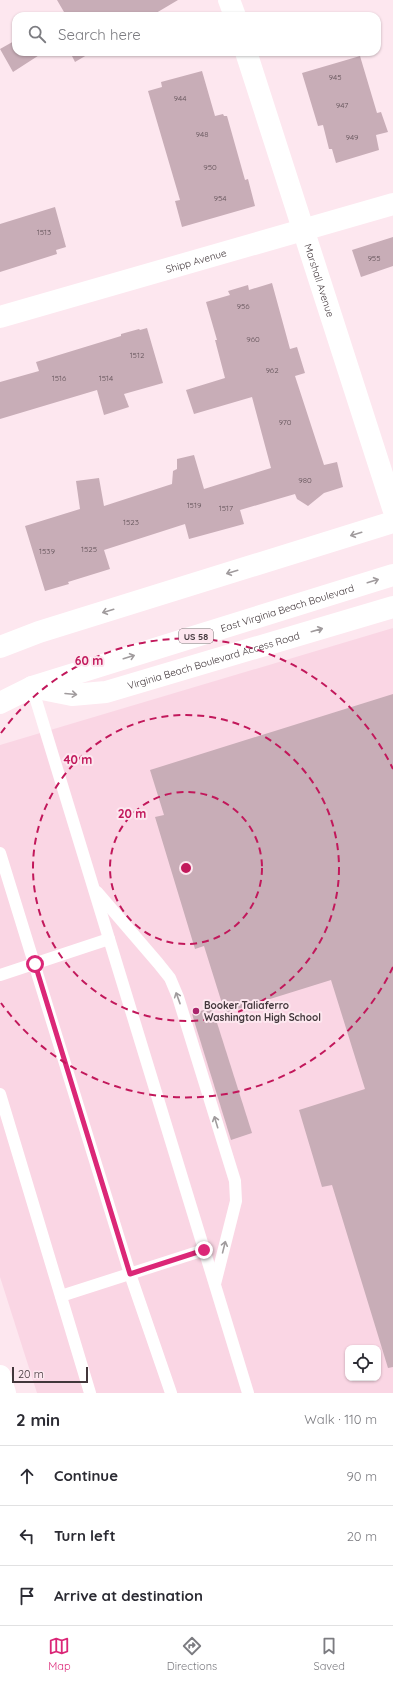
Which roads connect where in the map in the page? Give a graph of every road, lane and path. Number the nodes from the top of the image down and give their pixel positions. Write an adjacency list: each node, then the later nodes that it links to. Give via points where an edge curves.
1 (229, 0): 2 (street)
2 (234, 12)
3 (247, 56): 5 (street, Marshall Avenue)
4 (393, 204): 5 (street, Shipp Avenue)
5 (305, 230): 6 (street, Shipp Avenue); 7 (street, Marshall Avenue)
6 (0, 317)
7 (393, 508)
8 (393, 522): 11 (street, one-way to 11, via 39,632)
9 (393, 574): 12 (street, East Virginia Beach Boulevard / US 58, one-way to 9)
10 (393, 607): 12 (street, Virginia Beach Boulevard Access Road, one-way to 10, via 72,695 106,692)
11 (0, 647)
12 (32, 687): 13 (street, East Virginia Beach Boulevard / US 58); 15 (lane)
13 (0, 703)
14 (0, 853): 17 (lane)
15 (94, 888): 16 (lane); 22 (lane, one-way to 15, via 236,1201 235,1182 170,978)
16 (109, 939): 17 (lane); 20 (lane)
17 (35, 964): 18 (lane); 21 (lane)
18 (0, 975)
19 (0, 1094): 23 (lane)
20 (204, 1250): 21 (lane); 22 (lane)
21 (130, 1274): 23 (lane); 27 (lane)
22 (215, 1285): 28 (lane)
23 (61, 1296): 26 (lane)
24 (0, 1376): 25 (street)
25 (5, 1393)
26 (90, 1393)
27 (171, 1393)
28 (248, 1393)

